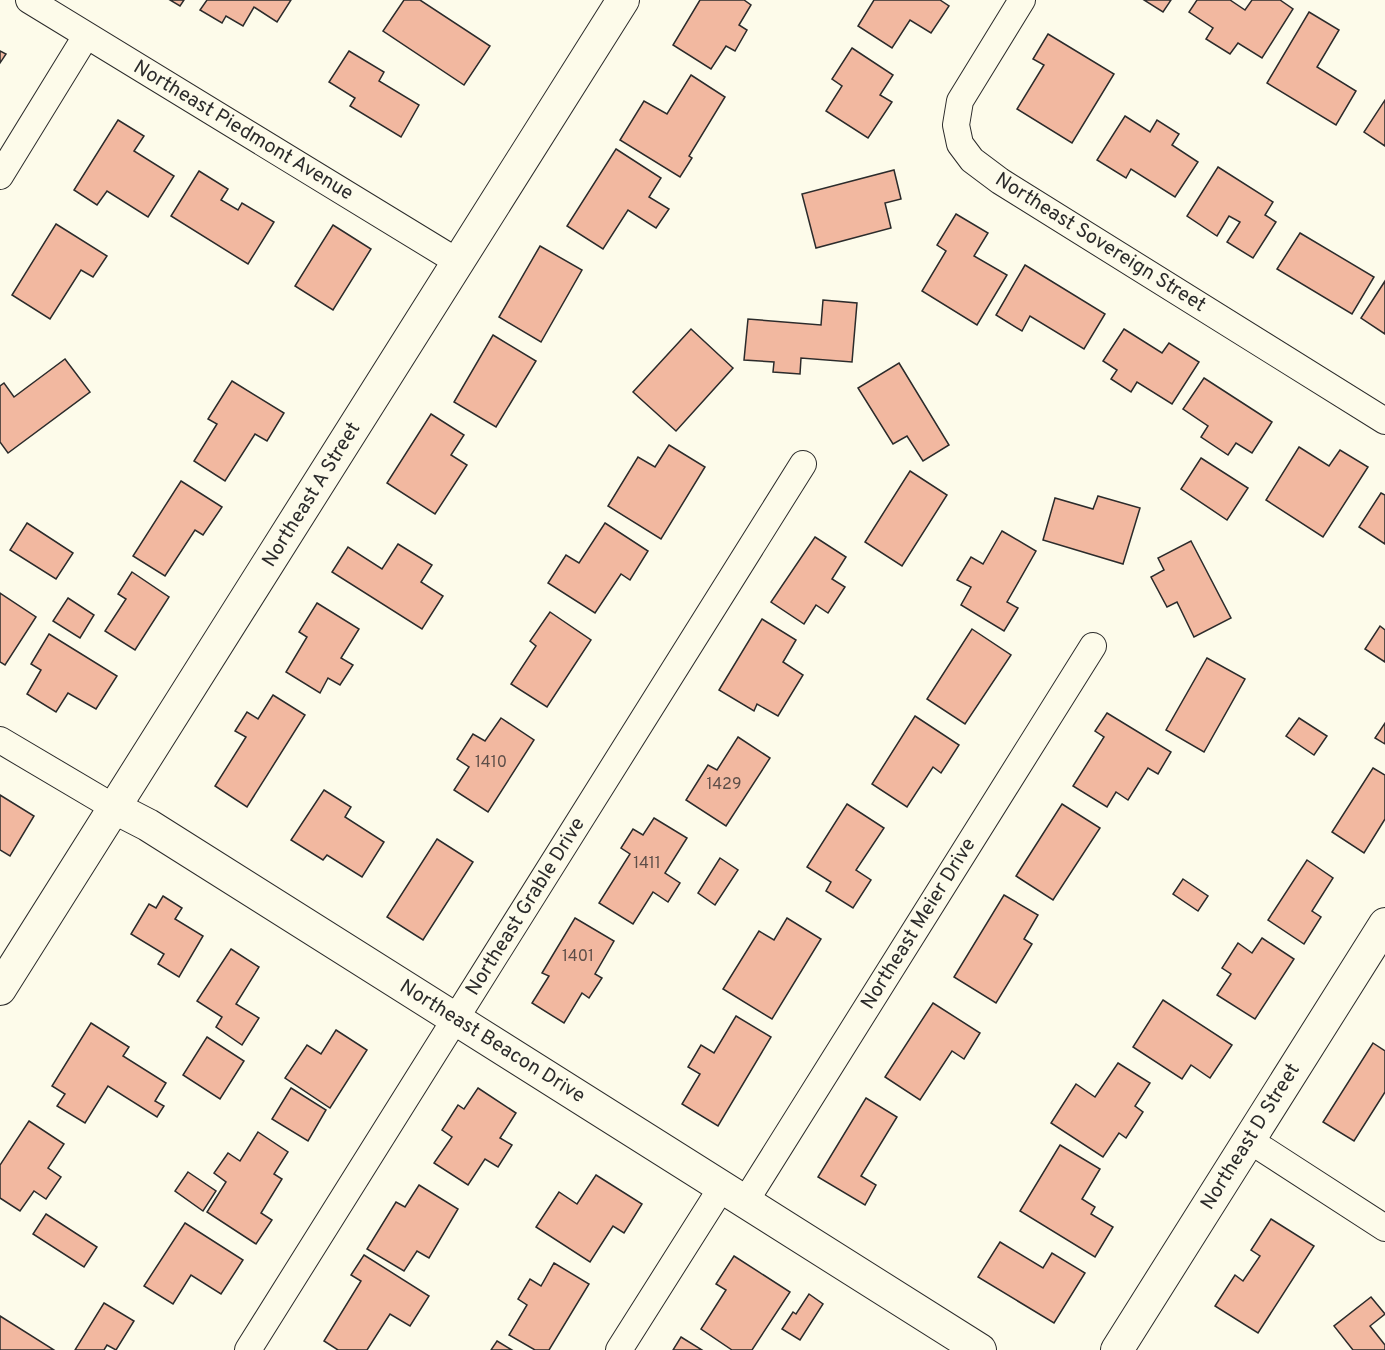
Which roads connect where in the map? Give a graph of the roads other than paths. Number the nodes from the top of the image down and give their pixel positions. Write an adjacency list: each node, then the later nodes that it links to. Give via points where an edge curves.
1 (29, 0): 4 (street, Northeast Piedmont Avenue)
2 (622, 0): 6 (street, Northeast A Street)
3 (1022, 0): 7 (street, Northeast Sovereign Street, via 960,101 956,125 960,144 972,160)
4 (86, 36): 5 (street); 6 (street, Northeast Piedmont Avenue)
5 (0, 176)
6 (458, 262): 11 (street, Northeast A Street)
7 (1385, 421)
8 (803, 464): 14 (street, Northeast Grable Drive)
9 (1093, 646): 16 (street, Northeast Meier Drive)
10 (0, 740): 11 (street, Northeast Beacon Drive)
11 (115, 808): 13 (street, Northeast A Street); 14 (street, Northeast Beacon Drive)
12 (1385, 924): 15 (street, Northeast D Street)
13 (0, 989)
14 (456, 1019): 16 (street, Northeast Beacon Drive); 18 (street, Northeast Grable Drive)
15 (1249, 1140): 17 (street); 21 (street, Northeast D Street)
16 (734, 1194): 19 (street, Northeast Meier Drive); 20 (street, Northeast Beacon Drive)
17 (1385, 1228)
18 (248, 1350)
19 (619, 1350)
20 (980, 1350)
21 (1117, 1350)

